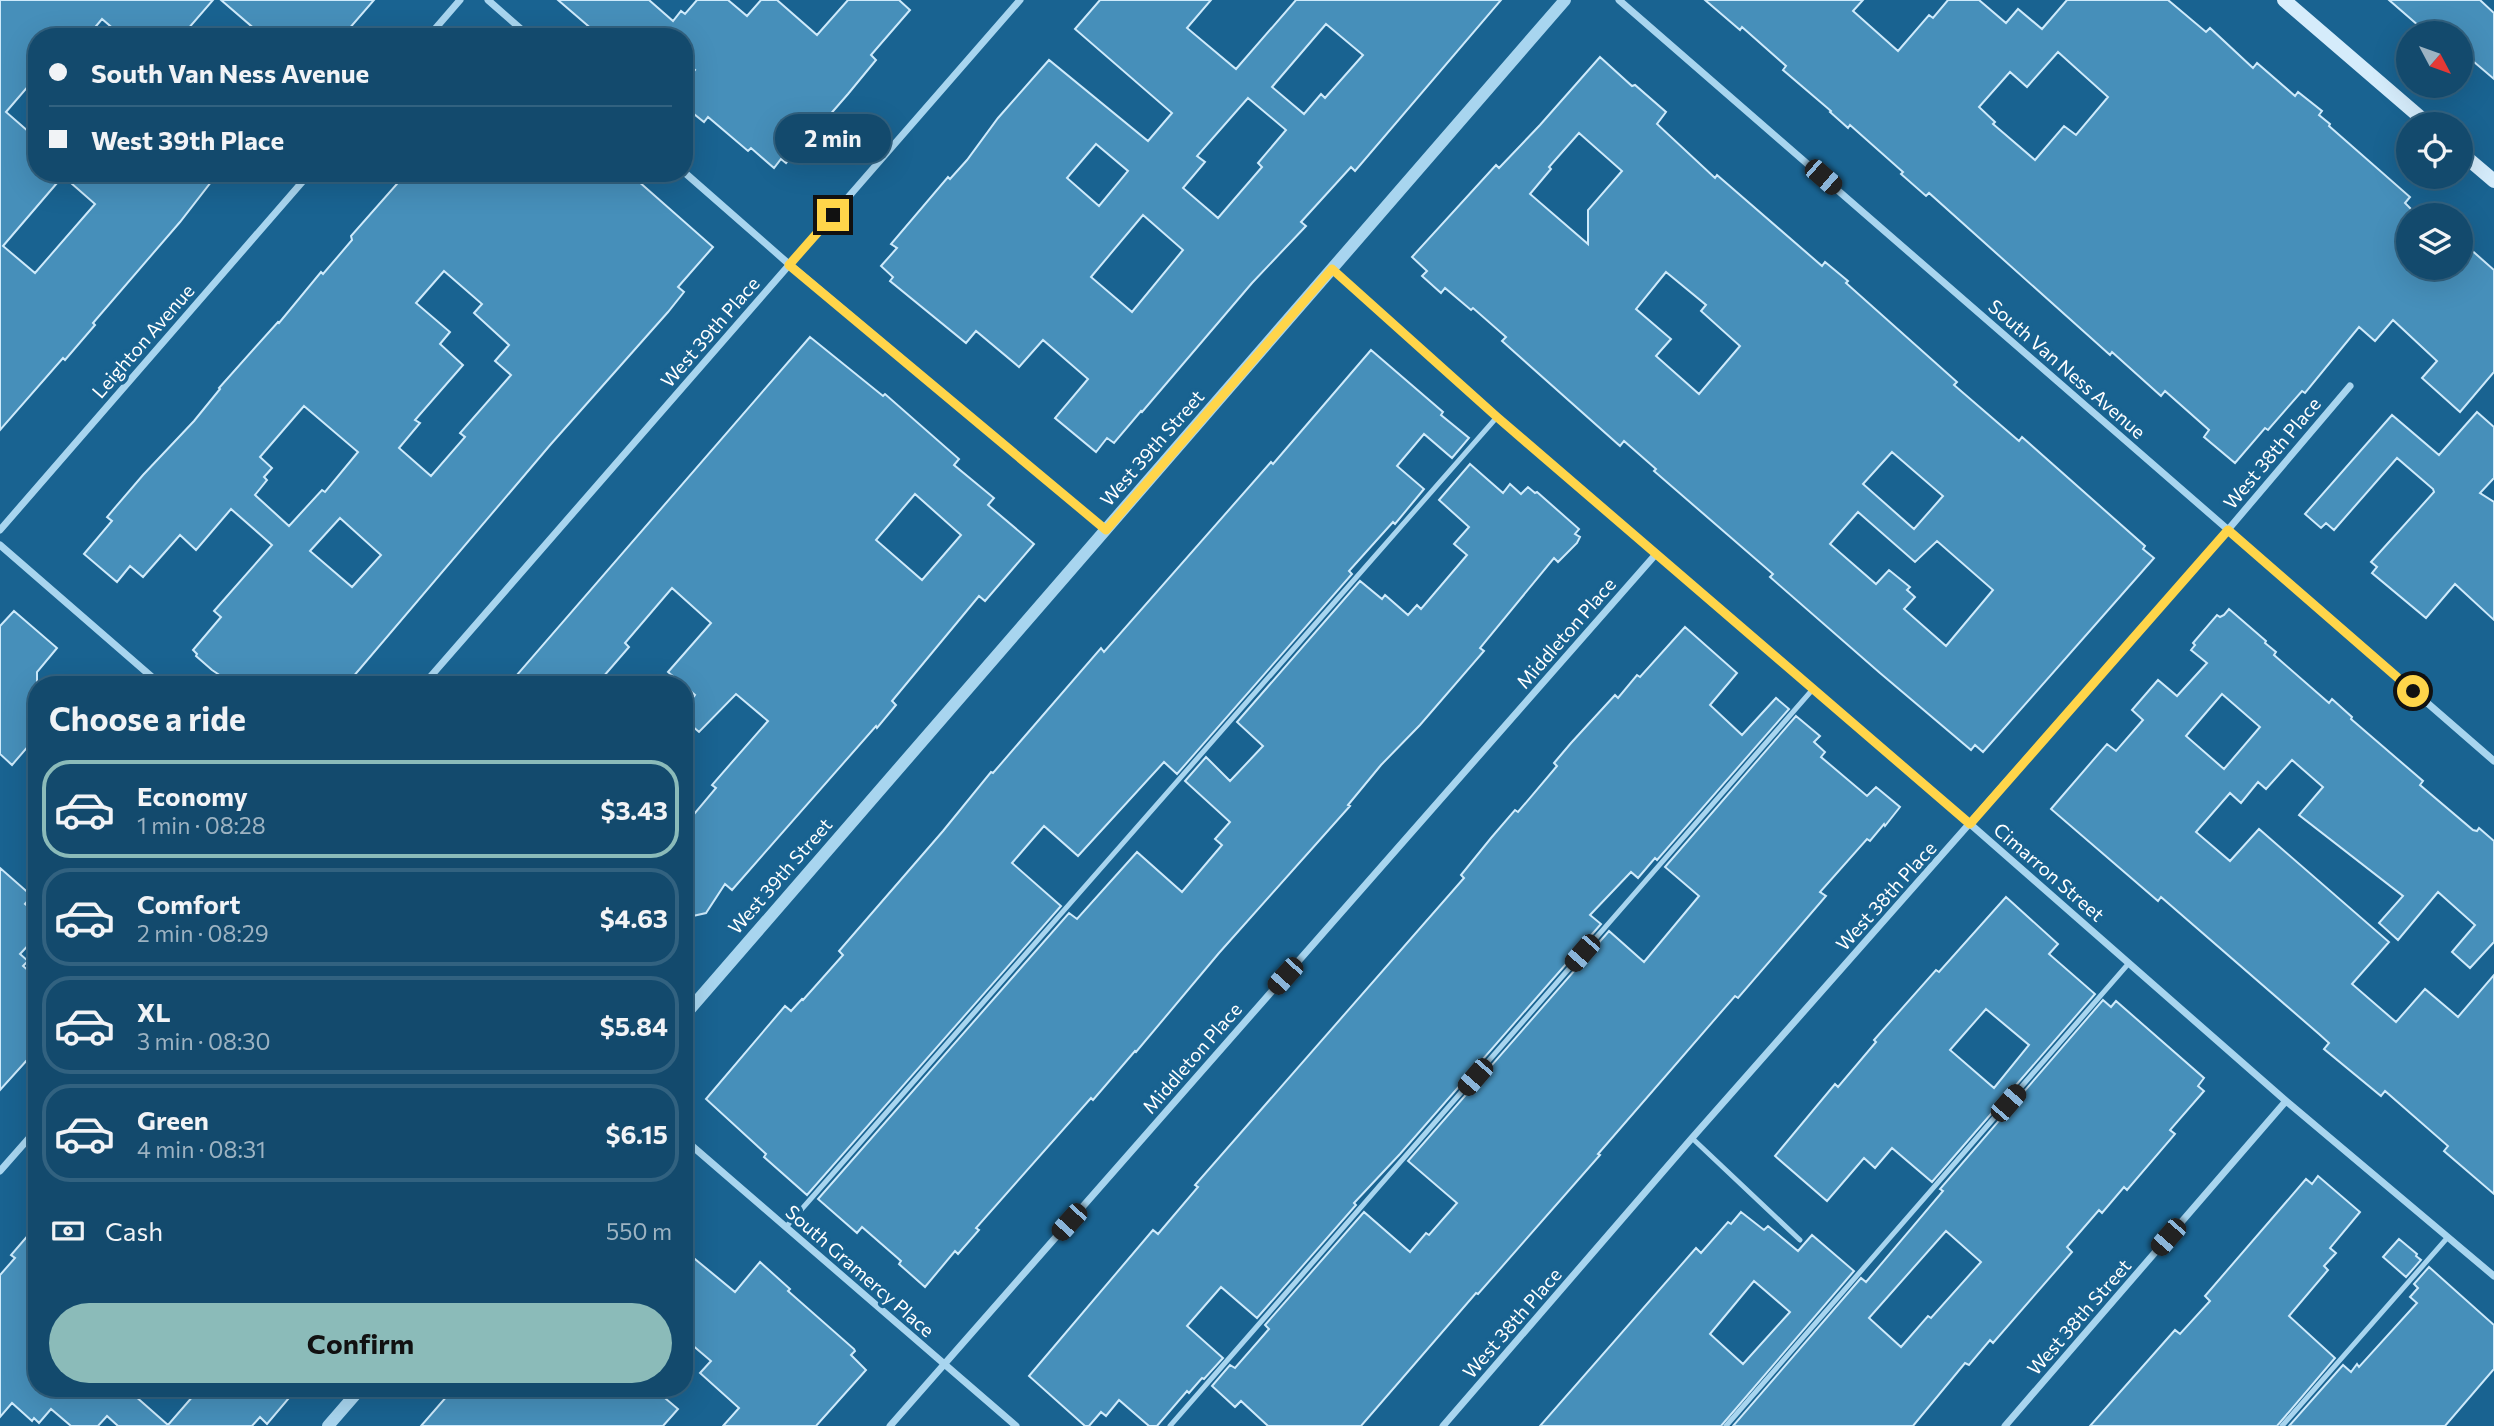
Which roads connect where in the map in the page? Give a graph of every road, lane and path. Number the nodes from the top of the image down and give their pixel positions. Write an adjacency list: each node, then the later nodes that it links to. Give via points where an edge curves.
1 (460, 0): 7 (street)
2 (488, 0): 8 (street)
3 (1020, 0): 14 (street, West 39th Place)
4 (1565, 0): 15 (street, West 39th Street)
5 (1619, 0): 20 (street, South Van Ness Avenue)
6 (2284, 0): 9 (main road)
7 (436, 28)
8 (520, 28)
9 (2414, 112)
10 (2473, 163): 12 (main road)
11 (693, 180): 14 (street)
12 (2494, 181)
13 (302, 182): 18 (street, Leighton Avenue)
14 (789, 265): 19 (street); 24 (street, West 39th Place)
15 (1332, 269): 17 (street, Cimarron Street); 19 (street, West 39th Street)
16 (2350, 386): 20 (street, West 38th Place)
17 (1497, 417): 22 (street, Cimarron Street); 35 (lane)
18 (0, 530)
19 (1106, 530): 29 (street, West 39th Street)
20 (2228, 530): 26 (street, South Van Ness Avenue); 27 (street, West 38th Place)
21 (0, 545): 23 (street)
22 (1657, 554): 25 (street, Cimarron Street); 39 (street, Middleton Place)
23 (151, 676)
24 (431, 676)
25 (1813, 689): 27 (street, Cimarron Street); 44 (lane)
26 (2494, 761)
27 (1970, 824): 28 (street, Cimarron Street); 31 (street, West 38th Place)
28 (2129, 964): 30 (street, Cimarron Street); 46 (lane)
29 (693, 1006)
30 (2286, 1101): 36 (street, Cimarron Street); 47 (street, West 38th Street)
31 (1692, 1138): 37 (lane); 45 (street, West 38th Place)
32 (28, 1139): 34 (street)
33 (693, 1147): 35 (street, South Gramercy Place)
34 (0, 1171)
35 (786, 1227): 39 (street, South Gramercy Place)
36 (2448, 1237): 38 (street, Cimarron Street); 48 (lane)
37 (1800, 1240)
38 (2494, 1276)
39 (944, 1364): 42 (street, Middleton Place); 43 (street, South Gramercy Place)
40 (353, 1397): 41 (street)
41 (328, 1426)
42 (890, 1426)
43 (1016, 1426)
44 (1170, 1426)
45 (1443, 1426)
46 (1726, 1426)
47 (2005, 1426)
48 (2282, 1426)

